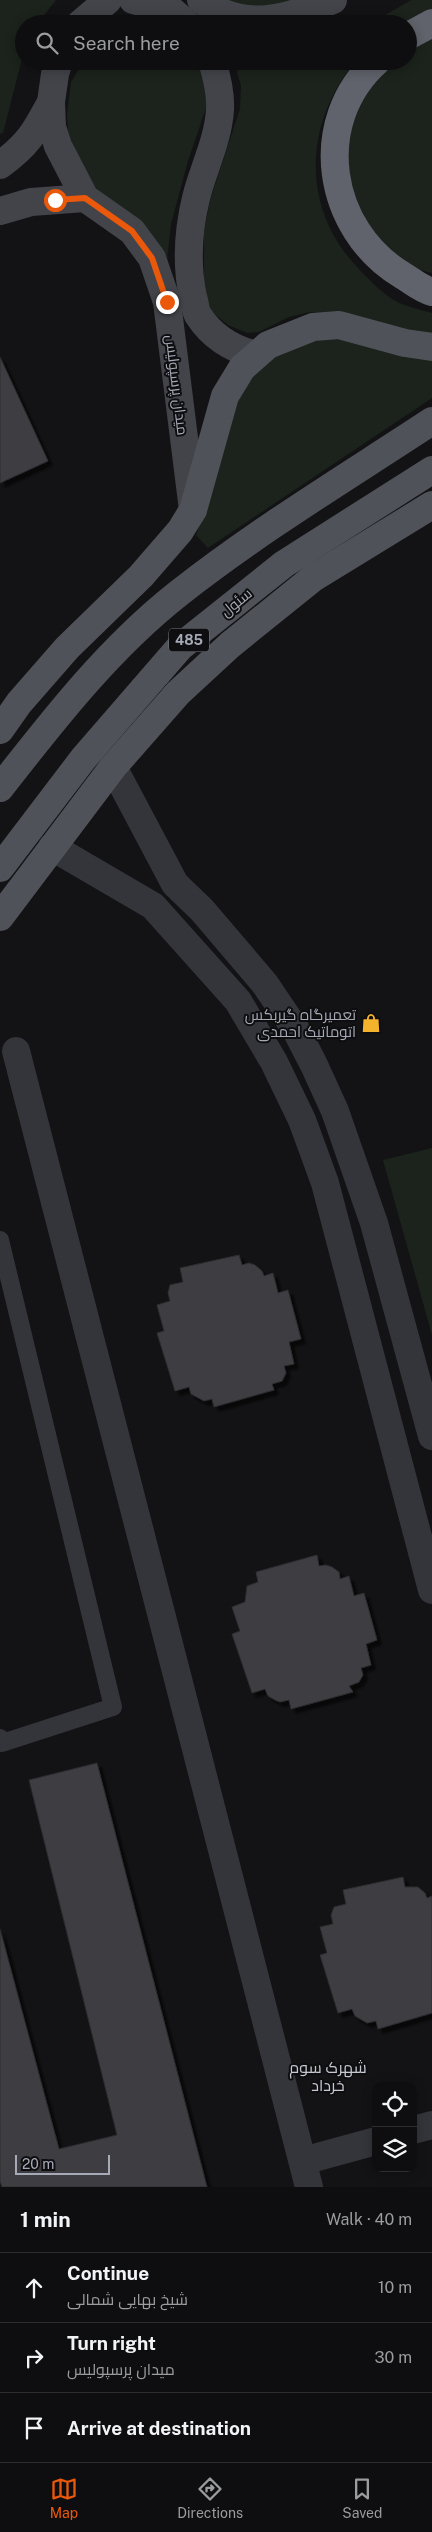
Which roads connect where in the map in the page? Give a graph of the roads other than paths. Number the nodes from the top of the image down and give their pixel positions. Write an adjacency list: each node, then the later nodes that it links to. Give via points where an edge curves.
1 (108, 0): 5 (main road)
2 (133, 0): 6 (main road, via 171,10)
3 (201, 0): 7 (main road)
4 (333, 0): 8 (main road)
5 (90, 15)
6 (177, 15)
7 (231, 15)
8 (290, 15)
9 (432, 23): 10 (highway)
10 (417, 31)
11 (56, 70): 14 (main road, میدان پرسپولیس)
12 (215, 70): 20 (main road, via 220,110 190,223 188,255 191,286 197,314 211,331 228,346)
13 (370, 70): 18 (highway, via 352,93 338,125 334,157 340,200 353,227 386,266)
14 (51, 102): 15 (main road, via 34,136); 16 (main road, میدان پرسپولیس, via 52,126 58,146)
15 (0, 165)
16 (85, 198): 17 (main road, via 31,202); 24 (main road, میدان پرسپولیس, via 132,231 152,258 167,302)
17 (0, 212)
18 (432, 292)
19 (432, 347): 20 (main road, via 340,325 313,326 268,345)
20 (256, 355): 24 (main road, via 242,368 225,396)
21 (432, 421): 27 (main road, 485, via 262,532 178,594 101,665)
22 (432, 470): 29 (main road, سئول / 485, via 284,564 180,647 83,759)
23 (432, 505): 26 (main road, via 313,578 230,645 178,693)
24 (193, 510): 25 (main road, via 166,550 67,648)
25 (0, 730)
26 (113, 767): 28 (main road); 33 (street, via 175,884 202,910 265,984 296,1030 314,1065 357,1171)
27 (0, 788)
28 (52, 847): 30 (main road); 35 (street, via 153,906 238,1001 274,1062 302,1120 325,1183)
29 (0, 868)
30 (0, 917)
31 (16, 1050): 40 (street)
32 (0, 1240): 36 (lane, via 113,1707 2,1743)
33 (428, 1407): 34 (street)
34 (432, 1436)
35 (430, 1577)
36 (0, 1738)
37 (432, 2125): 38 (street)
38 (417, 2129)
39 (372, 2143): 40 (street)
40 (306, 2174)

